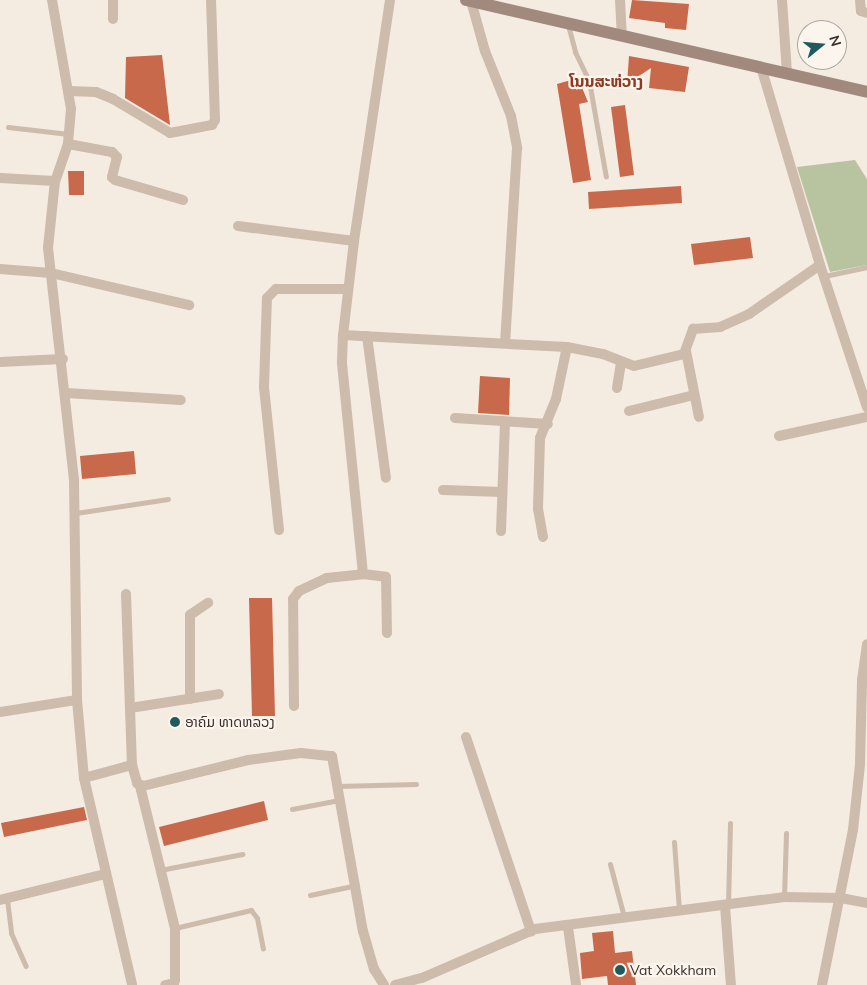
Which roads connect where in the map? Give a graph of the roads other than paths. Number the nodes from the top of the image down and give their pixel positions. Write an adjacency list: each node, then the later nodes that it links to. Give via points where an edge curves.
1 (52, 0): 16 (street)
2 (113, 0): 11 (street)
3 (211, 0): 16 (street, via 215,120 212,125 170,133 113,99 96,92)
4 (390, 0): 25 (street)
5 (620, 0): 13 (street)
6 (782, 0): 15 (street)
7 (860, 0): 10 (street, via 861,11)
8 (469, 1): 9 (main road); 35 (street, via 511,116 517,148)
9 (497, 4): 12 (main road)
10 (867, 13)
11 (113, 19)
12 (568, 25): 13 (main road); 20 (lane, via 575,52 589,81)
13 (622, 35): 14 (main road)
14 (761, 67): 15 (main road); 26 (street)
15 (787, 73): 17 (main road)
16 (69, 91): 19 (street)
17 (867, 92)
18 (8, 127): 19 (lane)
19 (68, 139): 22 (street); 23 (street, via 112,152 116,157 112,177 115,180)
20 (606, 176)
21 (0, 178): 22 (street)
22 (55, 181): 29 (street, via 49,224)
23 (183, 200)
24 (238, 226): 25 (street)
25 (354, 241): 31 (street)
26 (820, 265): 30 (street); 37 (street, via 749,314 720,327 693,329 688,336)
27 (867, 268): 30 (lane)
28 (0, 269): 29 (street)
29 (51, 273): 32 (street); 38 (street)
30 (824, 276): 45 (street)
31 (348, 289): 33 (street); 58 (street, via 276,289 267,298 264,387)
32 (189, 305)
33 (343, 335): 34 (street); 61 (street, via 342,362)
34 (367, 336): 35 (street); 53 (street)
35 (505, 343): 36 (street)
36 (567, 347): 40 (street, via 603,354); 51 (street)
37 (686, 351): 40 (street, via 634,366); 43 (street)
38 (63, 359): 39 (street); 42 (street)
39 (0, 362)
40 (621, 363): 41 (street)
41 (617, 388)
42 (66, 393): 44 (street); 57 (street)
43 (694, 395): 46 (street); 47 (street)
44 (181, 400)
45 (867, 406)
46 (629, 411)
47 (699, 417)
48 (867, 417): 52 (street)
49 (455, 418): 50 (street)
50 (505, 422): 51 (street); 55 (street)
51 (548, 424): 60 (street, via 540,438 538,509)
52 (779, 436)
53 (386, 478)
54 (443, 490): 55 (street)
55 (502, 492): 59 (street)
56 (168, 498): 57 (lane)
57 (76, 513): 68 (street)
58 (280, 530)
59 (501, 531)
60 (543, 537)
61 (363, 574): 64 (street, via 386,577); 69 (street, via 327,578 299,592 293,599)
62 (126, 594): 70 (street)
63 (208, 603): 67 (street, via 190,615)
64 (387, 632)
65 (867, 644): 90 (street, via 862,680 860,764)
66 (219, 694): 67 (street)
67 (190, 699): 70 (street)
68 (77, 700): 71 (street); 74 (street)
69 (294, 706)
70 (130, 708): 73 (street)
71 (0, 712)
72 (466, 737): 98 (street)
73 (132, 765): 74 (street); 76 (street)
74 (84, 778): 86 (street)
75 (416, 784): 77 (lane)
76 (140, 786): 77 (street, via 248,760 301,753 332,756); 85 (street)
77 (337, 786): 78 (street)
78 (339, 800): 79 (lane); 87 (street)
79 (292, 809)
80 (730, 823): 93 (lane)
81 (786, 833): 89 (lane)
82 (674, 842): 94 (lane)
83 (242, 854): 85 (lane)
84 (610, 864): 95 (lane)
85 (160, 870): 97 (street)
86 (105, 874): 91 (street); 102 (street)
87 (357, 885): 88 (lane); 104 (street, via 363,931)
88 (310, 895)
89 (784, 898): 90 (street); 93 (street)
90 (841, 898): 92 (street); 108 (street)
91 (3, 899): 100 (lane, via 11,933)
92 (867, 903)
93 (727, 906): 94 (street); 107 (street)
94 (679, 910): 95 (street)
95 (624, 917): 96 (street)
96 (568, 927): 98 (street); 106 (street)
97 (175, 928): 99 (lane, via 251,910 257,918); 103 (street, via 175,980)
98 (531, 931): 101 (street)
99 (263, 948)
100 (26, 966)
101 (423, 981): 105 (street)
102 (132, 985)
103 (165, 985)
104 (382, 985)
105 (394, 985)
106 (576, 985)
107 (731, 985)
108 (822, 985)

